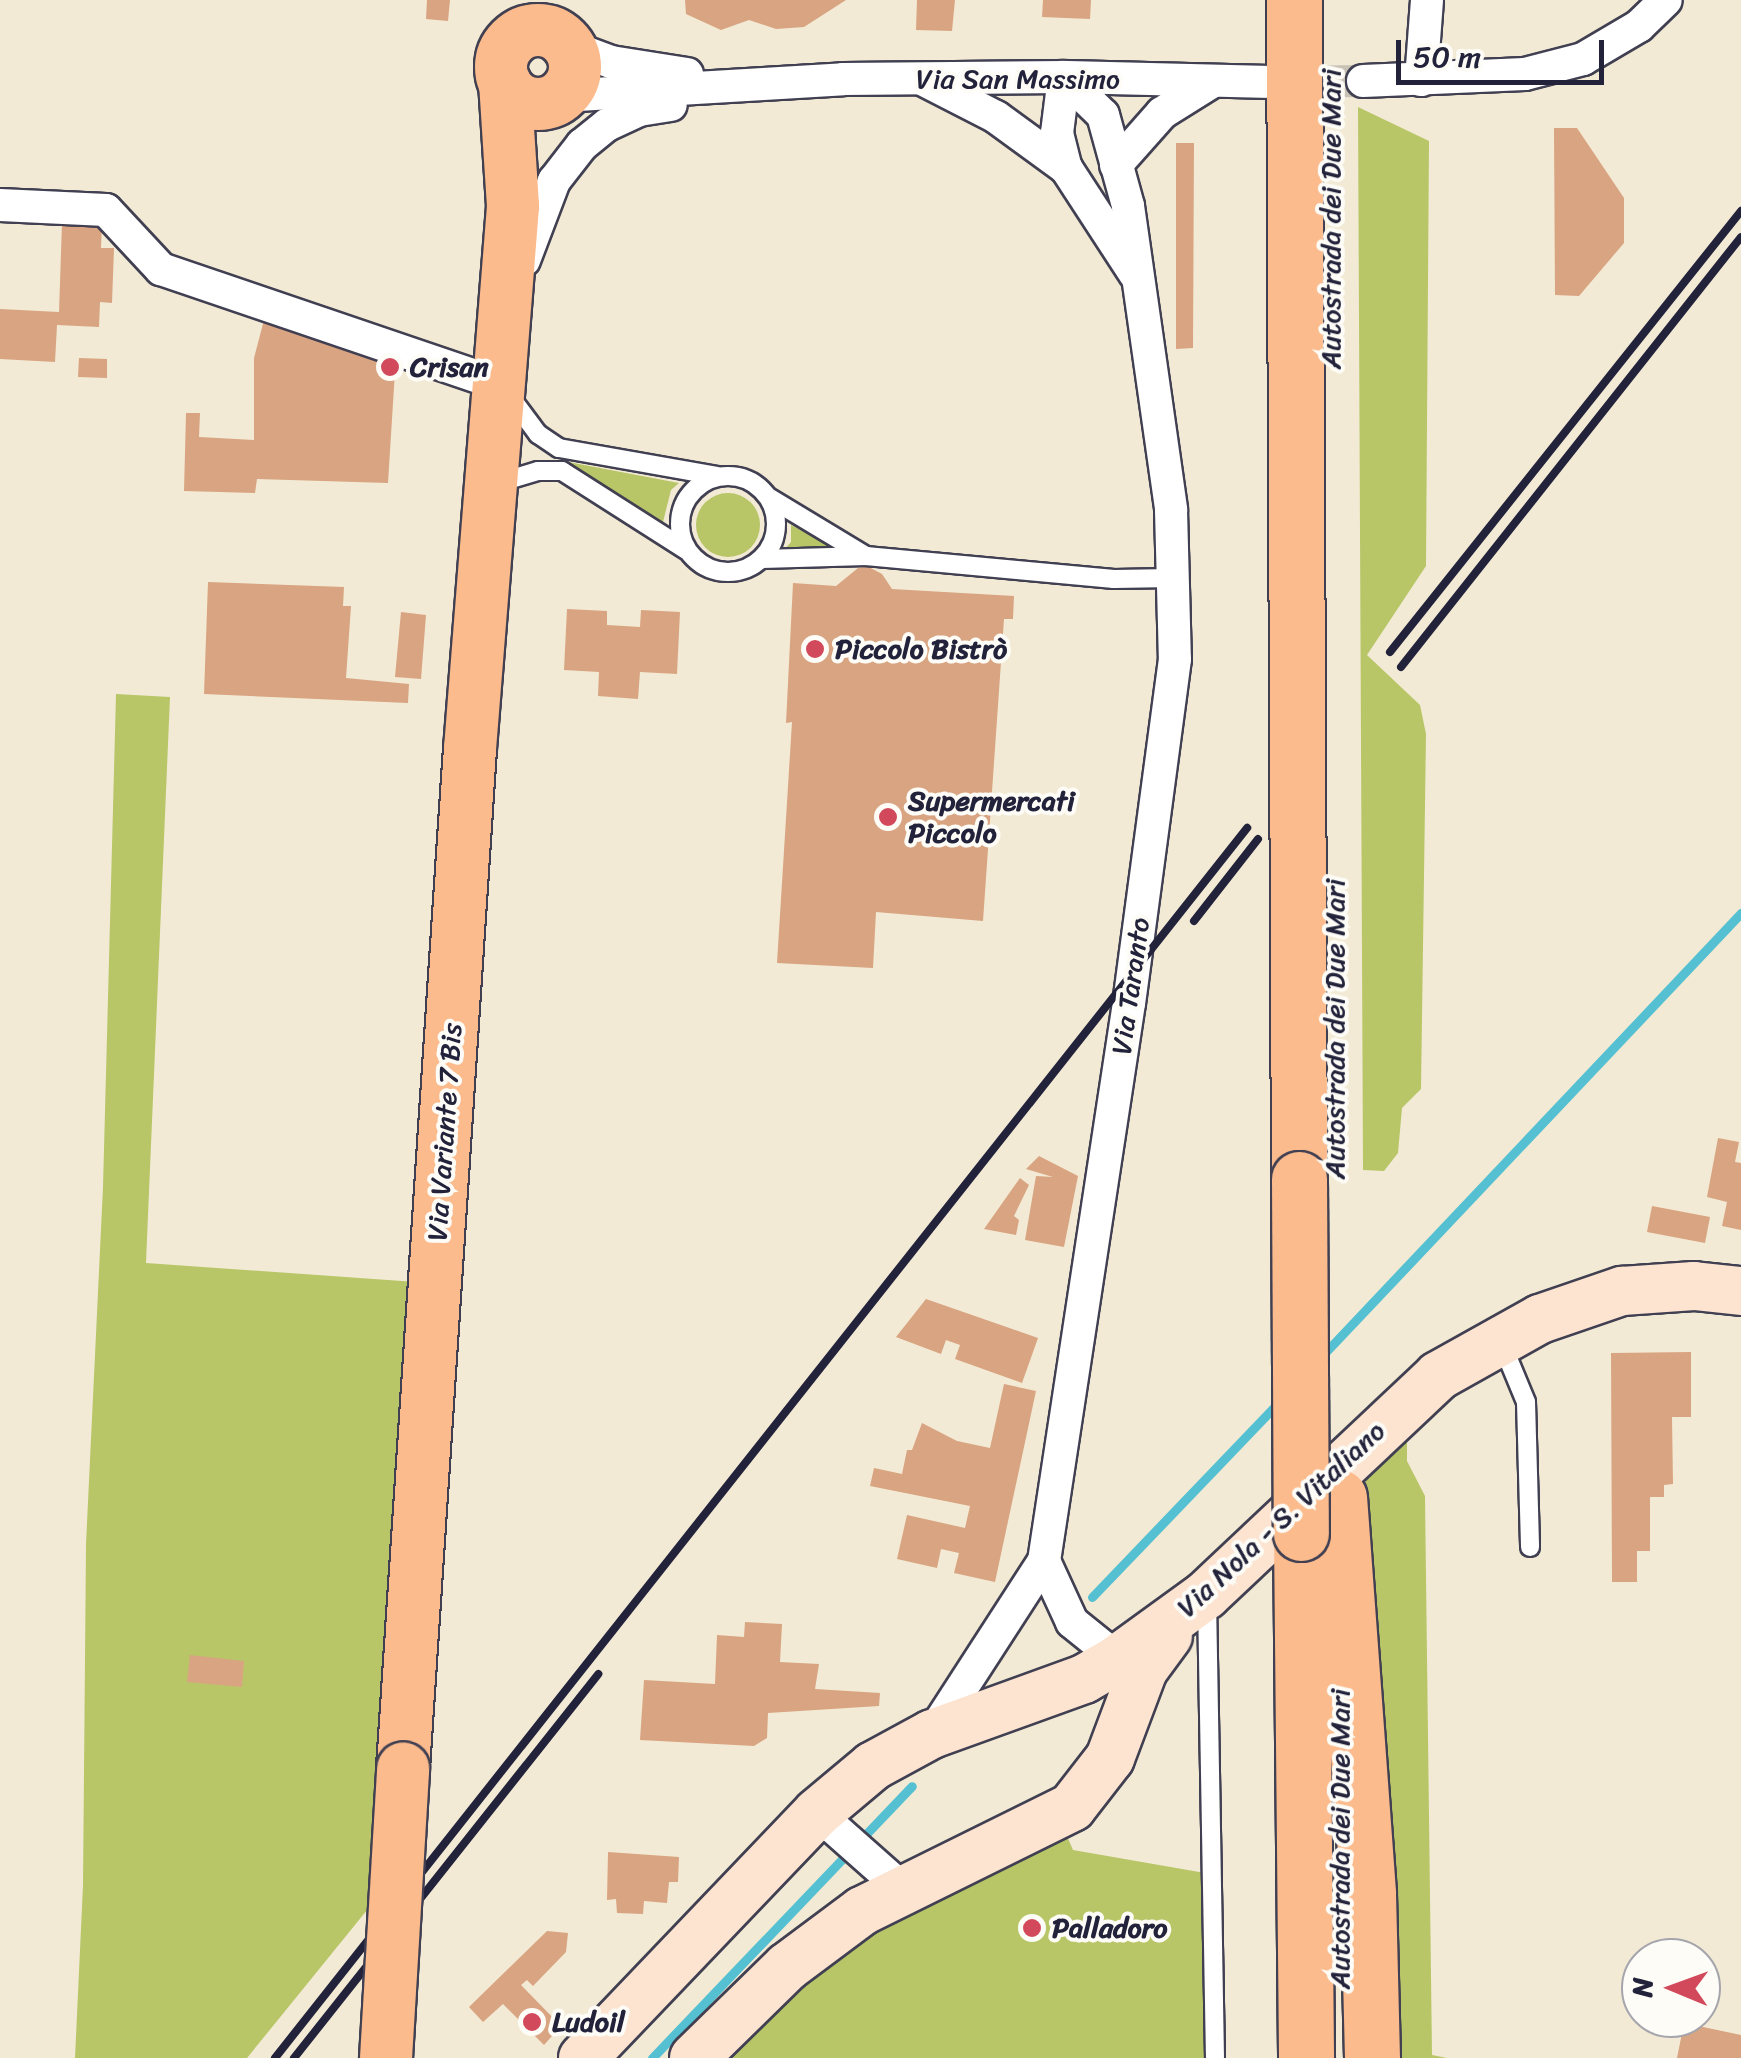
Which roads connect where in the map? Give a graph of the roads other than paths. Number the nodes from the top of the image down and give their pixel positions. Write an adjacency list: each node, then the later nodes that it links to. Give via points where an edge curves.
1 (1294, 0): 28 (highway, Autostrada dei Due Mari)
2 (1330, 0): 28 (highway, Autostrada dei Due Mari)
3 (1427, 0): 9 (street)
4 (1666, 0): 9 (street, via 1639,26 1582,59 1525,74)
5 (511, 42): 6 (main road, via 522,100 546,103); 17 (main road, Via Variante 7 Bis)
6 (560, 56): 13 (street, Via San Massimo); 13 (street, Via San Massimo); 17 (main road, Via Variante 7 Bis)
7 (1064, 77): 8 (street, Via San Massimo); 10 (street, Via San Massimo); 14 (street, Via Taranto, via 1103,114); 15 (street, Via Taranto, via 1057,133)
8 (922, 79): 13 (street, Via San Massimo); 15 (street, Via Taranto, via 996,117)
9 (1421, 80): 11 (street)
10 (1213, 81): 12 (street, Via San Massimo); 14 (street, via 1162,113)
11 (1363, 81)
12 (1265, 82)
13 (771, 83): 19 (street, Via San Massimo, via 749,94 639,110 582,145 542,209)
14 (1116, 165): 18 (street, Via Taranto)
15 (1066, 168): 18 (street, Via Taranto)
16 (0, 204): 20 (street, via 106,210 161,270)
17 (513, 206): 19 (main road, Via Variante 7 Bis)
18 (1140, 282): 27 (street, Via Taranto, via 1171,510)
19 (505, 332): 20 (main road, Via Variante 7 Bis)
20 (502, 385): 21 (lane, via 538,434 560,448); 22 (main road, Via Variante 7 Bis)
21 (718, 476): 23 (lane, via 748,479); 24 (lane, via 684,504 680,520)
22 (492, 485): 24 (lane, via 562,470); 41 (main road, Via Variante 7 Bis, bridge)
23 (770, 498): 25 (lane); 26 (lane, via 777,529)
24 (688, 552): 26 (lane, via 700,564 732,572)
25 (866, 556): 26 (lane); 27 (lane, via 1114,579)
26 (762, 559)
27 (1173, 578): 33 (street, Via Taranto, via 1175,659)
28 (1318, 1176): 31 (highway, Autostrada dei Due Mari)
29 (1741, 1291): 30 (main road, Via Nola - S. Vitaliano, via 1622,1291)
30 (1500, 1339): 32 (lane, via 1526,1402); 34 (main road, Via Nola - S. Vitaliano, via 1438,1376 1392,1415)
31 (1320, 1515): 44 (highway, Autostrada dei Due Mari); 45 (highway, Autostrada dei Due Mari); 46 (highway, via 1368,1894)
32 (1530, 1547)
33 (1044, 1562): 35 (street, via 1072,1622); 37 (street)
34 (1206, 1595): 35 (main road, Via Nola - S. Vitaliano); 36 (main road, via 1160,1644); 43 (lane)
35 (1118, 1659): 36 (main road); 37 (main road, Via Nola - S. Vitaliano, via 1084,1679)
36 (1125, 1708): 39 (main road, via 1110,1758 1072,1807)
37 (932, 1734): 38 (main road, Via Nola - S. Vitaliano, via 873,1766)
38 (842, 1835): 39 (street); 42 (main road, Via Nola - S. Vitaliano)
39 (903, 1889): 40 (main road, via 787,1967)
40 (698, 2057)
41 (386, 2058)
42 (583, 2058)
43 (1215, 2058)
44 (1306, 2058)
45 (1343, 2058)
46 (1372, 2058)

